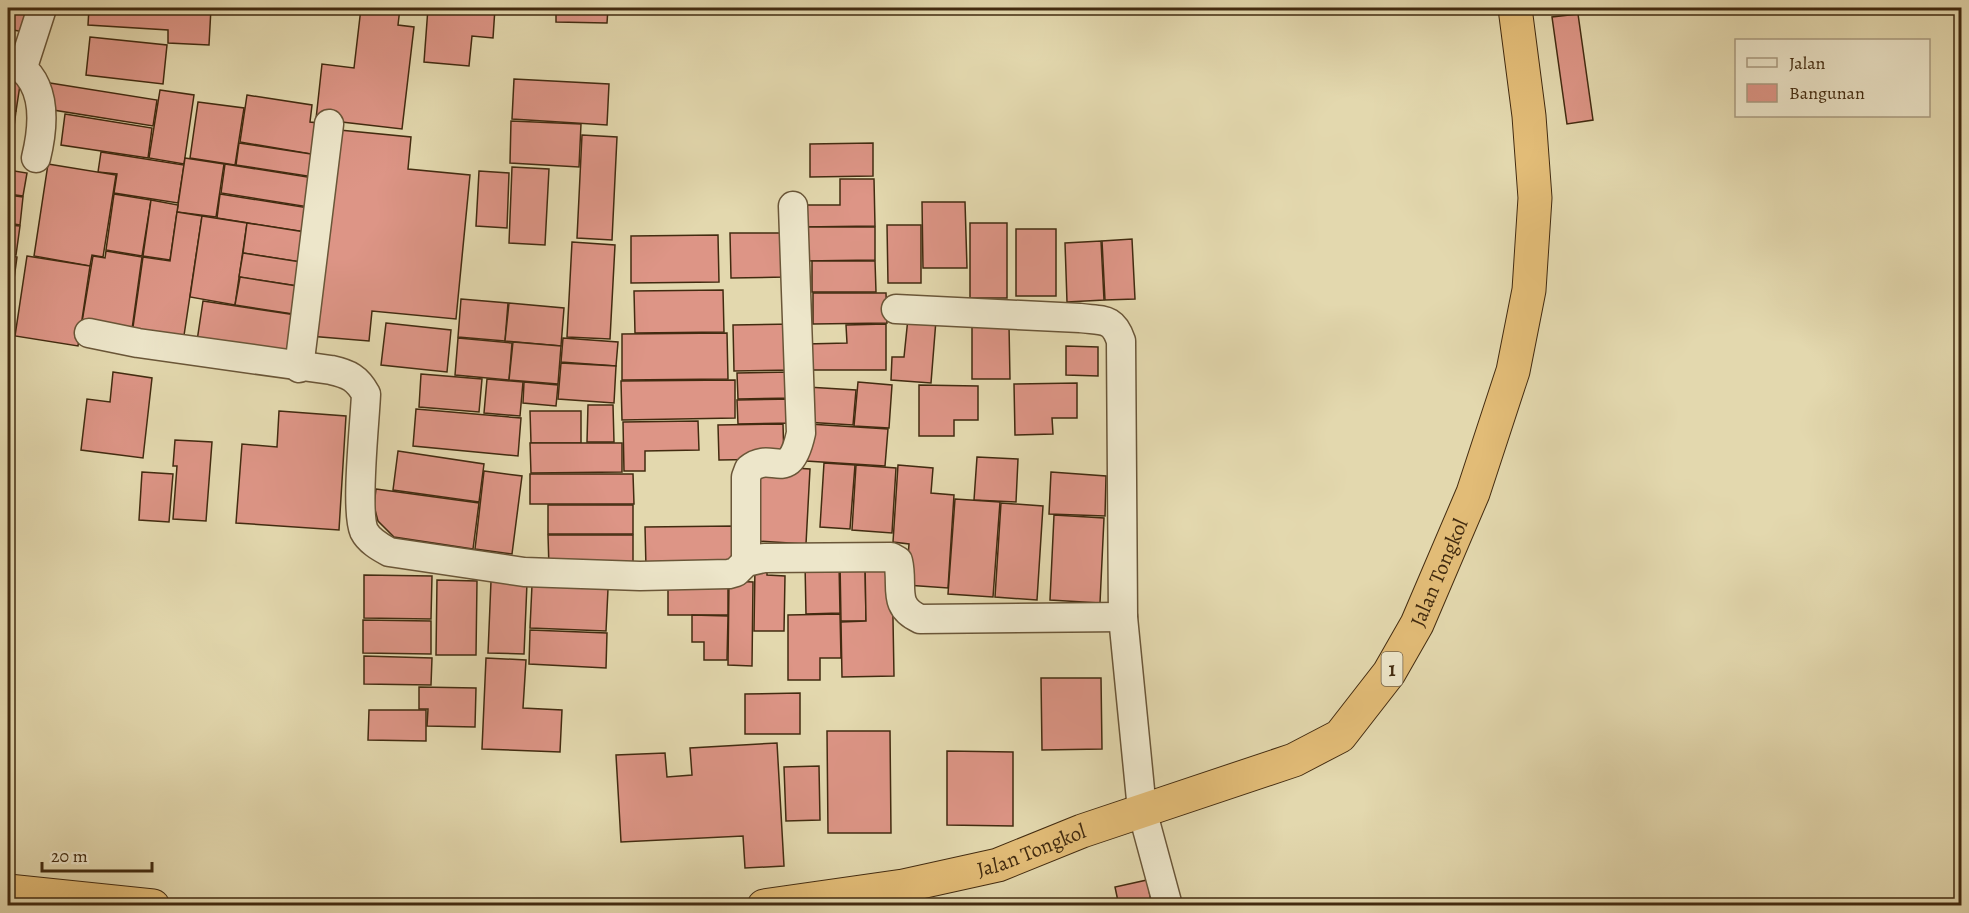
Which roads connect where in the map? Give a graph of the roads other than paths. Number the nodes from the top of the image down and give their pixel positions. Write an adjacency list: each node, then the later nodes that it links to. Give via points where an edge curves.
1 (42, 8): 3 (street)
2 (1515, 8): 12 (highway, Jalan Tongkol / 1, via 1535,198 1528,290 1513,371 1473,493 1417,624 1389,673 1340,736 1294,760)
3 (15, 63): 5 (street, via 34,81 39,97 41,119)
4 (329, 124): 9 (street)
5 (36, 158)
6 (793, 206): 10 (street, via 801,433 790,461 782,465 758,464 749,469)
7 (896, 309): 11 (street, via 1080,318 1109,321 1116,327 1121,341)
8 (89, 333): 9 (street)
9 (299, 368): 10 (street, via 347,374 359,381 366,394 361,508 364,531 376,545 389,552 525,572 629,575 729,574 736,573)
10 (746, 562): 11 (street, via 764,558 895,558 901,601 910,615 920,619)
11 (1123, 617): 12 (street)
12 (1142, 810): 15 (highway, Jalan Tongkol / 1, via 999,865 903,886); 16 (street)
13 (8, 891): 14 (highway)
14 (153, 906)
15 (764, 906)
16 (1168, 906)

